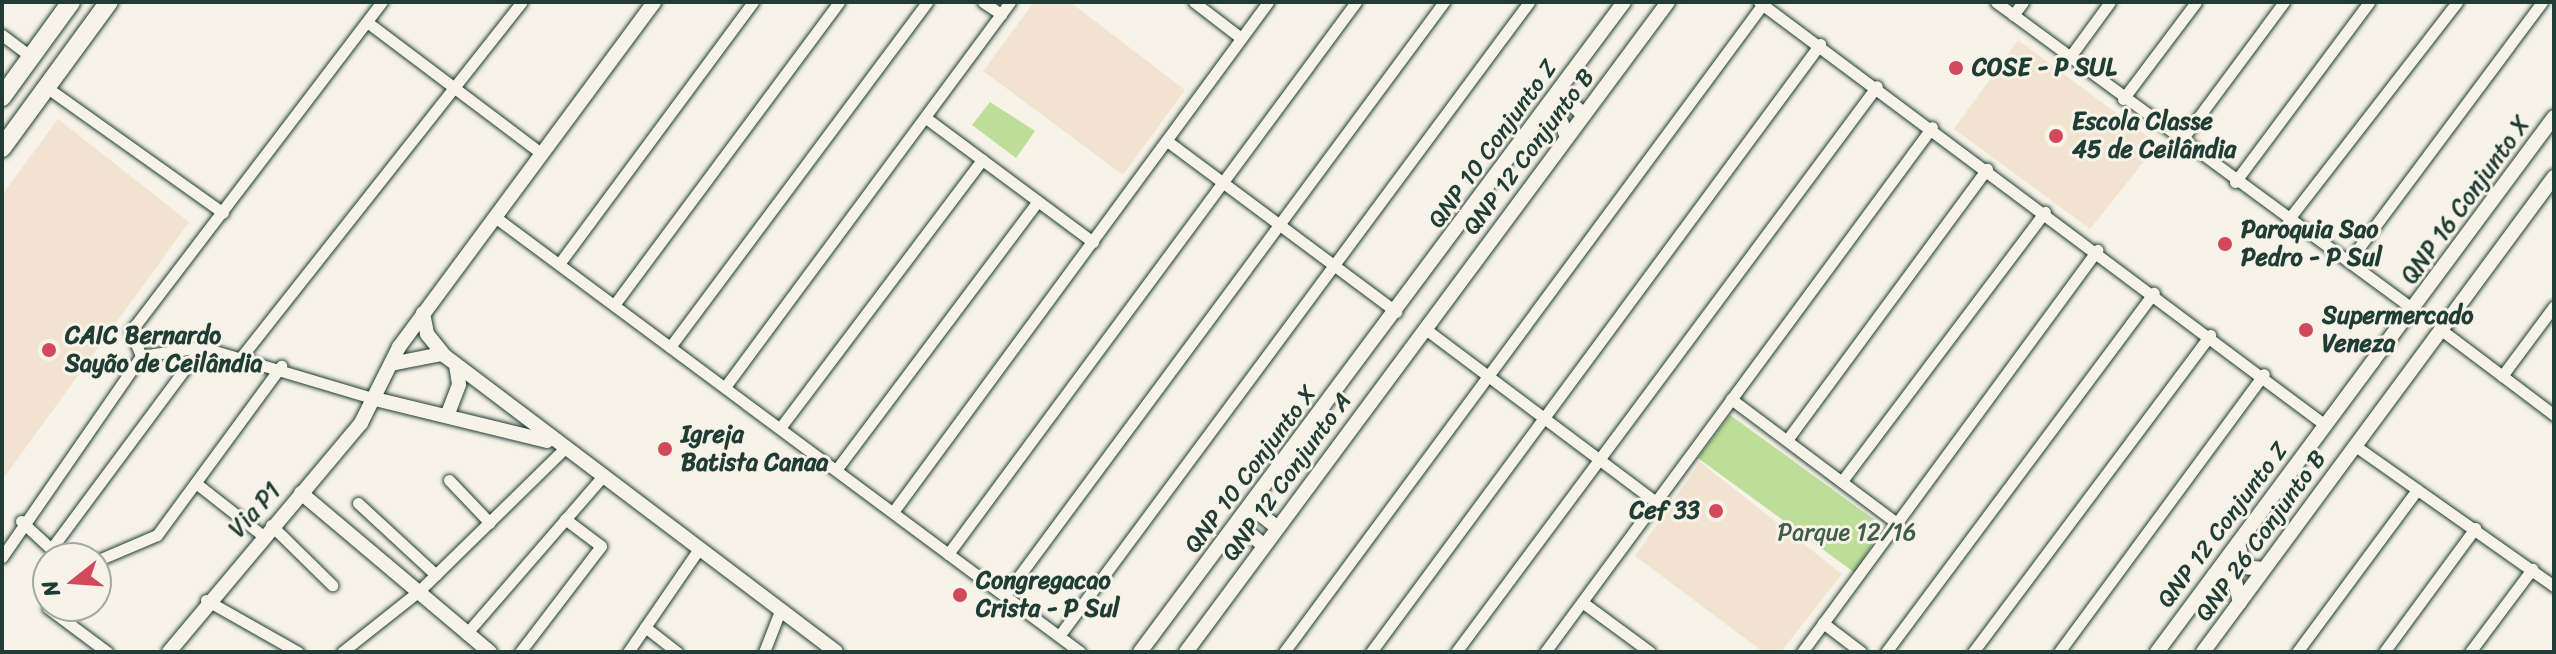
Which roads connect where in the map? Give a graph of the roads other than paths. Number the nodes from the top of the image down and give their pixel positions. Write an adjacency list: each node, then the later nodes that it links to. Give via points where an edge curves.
1 (71, 2): 34 (main road)
2 (109, 2): 37 (main road)
3 (382, 2): 29 (street)
4 (522, 2): 35 (street)
5 (654, 2): 51 (street)
6 (753, 2): 66 (street)
7 (839, 2): 69 (street)
8 (927, 2): 78 (street)
9 (983, 2): 27 (street)
10 (1010, 2): 27 (street)
11 (1194, 2): 31 (street)
12 (1268, 2): 31 (street)
13 (1356, 2): 56 (street)
14 (1444, 2): 62 (street)
15 (1529, 2): 67 (street)
16 (1624, 2): 38 (street, QNP 10 Conjunto Z)
17 (1668, 2): 42 (street, QNP 12 Conjunto B)
18 (1996, 2): 28 (street)
19 (2023, 2): 28 (street)
20 (2110, 2): 33 (street)
21 (2196, 2): 40 (street)
22 (2284, 2): 49 (street)
23 (2369, 2): 55 (street)
24 (2457, 2): 61 (street)
25 (2542, 2): 65 (street)
26 (1761, 3): 32 (street); 86 (street)
27 (1001, 14): 45 (street)
28 (2013, 15): 33 (street)
29 (367, 22): 35 (street); 59 (street)
30 (2, 35): 34 (street)
31 (1241, 38): 48 (street)
32 (1820, 44): 36 (street); 94 (street)
33 (2069, 58): 40 (street)
34 (27, 63): 39 (main road); 41 (main road)
35 (456, 86): 51 (street); 81 (street)
36 (1877, 86): 46 (street); 100 (street)
37 (46, 87): 50 (main road); 59 (street)
38 (1559, 92): 42 (street); 43 (street, QNP 10 Conjunto Z)
39 (2, 97)
40 (2123, 99): 49 (street)
41 (2, 108)
42 (1584, 115): 47 (street, QNP 12 Conjunto B)
43 (1541, 116): 47 (street, via 1560,119); 72 (street, QNP 10 Conjunto Z)
44 (2554, 117): 71 (street, QNP 16 Conjunto X)
45 (926, 118): 52 (street); 88 (street)
46 (1932, 127): 53 (street); 90 (street)
47 (1567, 137): 74 (street, QNP 12 Conjunto B)
48 (1167, 141): 56 (street); 63 (street)
49 (2180, 142): 55 (street)
50 (2, 148)
51 (542, 154): 60 (street)
52 (982, 160): 57 (street); 96 (street)
53 (1987, 169): 58 (street); 97 (street)
54 (2554, 177): 75 (street, QNP 26 Conjunto B)
55 (2235, 182): 61 (street)
56 (1222, 183): 62 (street); 125 (street)
57 (1038, 201): 63 (street); 101 (street)
58 (2045, 212): 64 (street); 104 (street)
59 (223, 213): 80 (street, via 131,331)
60 (495, 217): 66 (street); 73 (street)
61 (2288, 220): 65 (street)
62 (1279, 225): 67 (street); 135 (street)
63 (1093, 242): 111 (street)
64 (2097, 250): 68 (street); 116 (street)
65 (2349, 261): 71 (street)
66 (559, 264): 69 (street)
67 (1332, 265): 72 (street); 144 (street)
68 (2154, 293): 76 (street); 166 (street)
69 (614, 305): 78 (street)
70 (2554, 306): 87 (street)
71 (2413, 309): 95 (street, QNP 16 Conjunto X)
72 (1396, 312): 110 (street, QNP 10 Conjunto X)
73 (423, 313): 79 (street); 84 (street, Via P1)
74 (1424, 328): 86 (street); 117 (street, QNP 12 Conjunto A)
75 (2440, 329): 87 (street); 98 (street, QNP 26 Conjunto B)
76 (2210, 335): 85 (street); 167 (street)
77 (201, 347): 80 (street); 81 (street); 121 (street)
78 (670, 347): 88 (street)
79 (442, 354): 82 (street); 84 (street)
80 (141, 356): 113 (street)
81 (242, 356): 83 (street)
82 (456, 365): 93 (street, via 459,384); 99 (street)
83 (281, 366): 89 (street); 105 (street)
84 (389, 369): 89 (street, Via P1); 91 (street)
85 (2264, 374): 95 (street); 168 (street)
86 (1487, 375): 94 (street); 159 (street)
87 (2502, 376): 92 (street)
88 (725, 387): 96 (street)
89 (375, 399): 91 (street); 107 (street, Via P1)
90 (1731, 399): 97 (street); 108 (street)
91 (407, 406): 93 (street)
92 (2554, 415)
93 (447, 416): 99 (street)
94 (1544, 418): 100 (street); 160 (street)
95 (2325, 425): 122 (street, QNP 12 Conjunto Z)
96 (780, 428): 101 (street)
97 (1787, 440): 104 (street)
98 (2354, 445): 106 (street); 128 (street, QNP 26 Conjunto B)
99 (557, 446): 102 (street); 114 (street)
100 (1599, 459): 108 (street); 161 (street)
101 (836, 470): 111 (street)
102 (601, 478): 112 (street); 124 (street)
103 (449, 480): 114 (street)
104 (1842, 481): 116 (street)
105 (197, 484): 119 (street); 126 (street, via 148,544)
106 (2417, 490): 118 (street); 171 (street)
107 (301, 493): 119 (street, Via P1); 134 (street)
108 (1656, 502): 137 (street)
109 (358, 503): 130 (street)
110 (1251, 507): 115 (street, QNP 10 Conjunto X); 117 (street)
111 (893, 512): 125 (street)
112 (565, 519): 143 (street); 151 (street, via 601,546)
113 (21, 521): 120 (street); 127 (street)
114 (490, 523): 130 (street)
115 (1237, 523): 123 (street); 157 (street, QNP 10 Conjunto X)
116 (1897, 523): 141 (street)
117 (1278, 528): 123 (street, QNP 12 Conjunto A)
118 (2475, 528): 129 (street); 172 (street)
119 (266, 530): 132 (street); 136 (street, Via P1)
120 (44, 542)
121 (56, 542)
122 (2238, 543): 128 (street, via 2244,567); 131 (street, QNP 12 Conjunto Z)
123 (1264, 546): 158 (street, QNP 12 Conjunto A)
124 (698, 550): 139 (street); 142 (street)
125 (948, 554): 135 (street)
126 (112, 556)
127 (2, 557)
128 (2263, 569): 138 (street, QNP 26 Conjunto B)
129 (2532, 569): 133 (street); 173 (street)
130 (436, 575): 134 (street)
131 (2214, 575): 138 (street, via 2235,581); 169 (street, QNP 12 Conjunto Z)
132 (332, 585)
133 (2554, 586)
134 (419, 591): 143 (street); 149 (street)
135 (1005, 595): 144 (street)
136 (206, 600): 147 (street, Via P1); 148 (street)
137 (1582, 602): 145 (street); 162 (street)
138 (2240, 602): 170 (street, QNP 26 Conjunto B)
139 (780, 611): 154 (street); 155 (street)
140 (67, 622): 146 (street)
141 (1823, 623): 164 (street); 165 (street)
142 (645, 627): 152 (street); 153 (street)
143 (466, 634): 150 (street)
144 (1059, 636): 156 (street)
145 (1634, 647): 163 (street)
146 (107, 652)
147 (169, 652)
148 (298, 652)
149 (342, 652)
150 (490, 652)
151 (520, 652)
152 (628, 652)
153 (677, 652)
154 (764, 652)
155 (836, 652)
156 (1080, 652)
157 (1140, 652)
158 (1186, 652)
159 (1284, 652)
160 (1371, 652)
161 (1456, 652)
162 (1545, 652)
163 (1650, 652)
164 (1802, 652)
165 (1861, 652)
166 (1886, 652)
167 (1973, 652)
168 (2059, 652)
169 (2157, 652)
170 (2203, 652)
171 (2297, 652)
172 (2384, 652)
173 (2470, 652)

